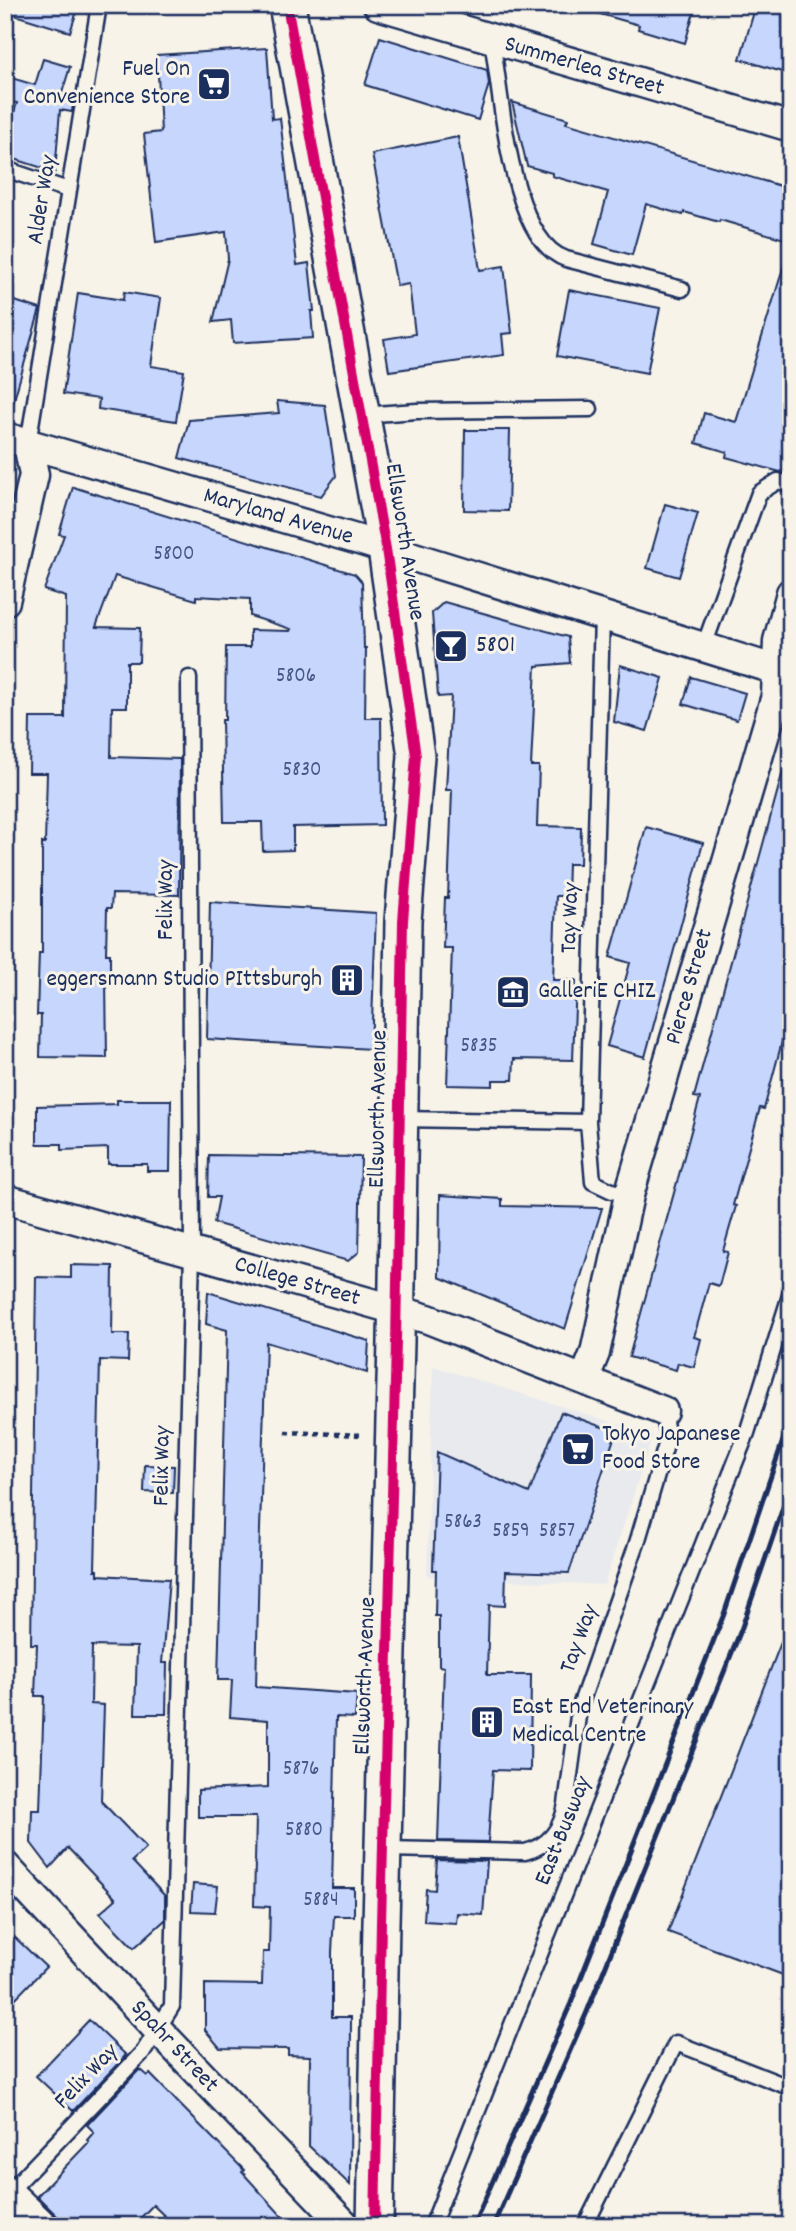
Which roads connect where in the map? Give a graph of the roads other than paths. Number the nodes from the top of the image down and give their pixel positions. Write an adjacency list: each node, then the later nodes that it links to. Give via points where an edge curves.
1 (99, 5): 7 (lane, Alder Way)
2 (287, 5): 10 (street, Ellsworth Avenue)
3 (379, 5): 4 (street, Summerlea Street)
4 (492, 41): 5 (street, Summerlea Street); 8 (lane, via 513,176 542,243 559,257)
5 (791, 127)
6 (5, 169): 7 (lane)
7 (68, 190): 11 (lane, Alder Way)
8 (682, 289)
9 (590, 409): 10 (lane)
10 (361, 415): 13 (street, Ellsworth Avenue)
11 (17, 440): 13 (street, Maryland Avenue); 15 (street, via 34,475)
12 (791, 485): 17 (lane, via 778,481 758,494)
13 (386, 549): 16 (street, Maryland Avenue); 20 (street, Ellsworth Avenue, via 416,756 403,921)
14 (791, 593): 18 (street, Pierce Street, via 778,640)
15 (5, 601)
16 (602, 616): 17 (street, Maryland Avenue); 21 (lane, Tay Way)
17 (704, 646): 18 (street, Maryland Avenue)
18 (784, 672): 22 (street, Pierce Street)
19 (189, 678): 24 (lane, Felix Way)
20 (399, 1119): 21 (lane); 26 (street, Ellsworth Avenue)
21 (588, 1122): 22 (lane, Tay Way, via 593,1182)
22 (629, 1195): 27 (street, Pierce Street, via 595,1353)
23 (5, 1199): 24 (street, College Street)
24 (192, 1253): 26 (street, College Street); 31 (lane, Felix Way, via 172,2006)
25 (791, 1292): 37 (lane, East Busway, via 747,1433)
26 (397, 1310): 27 (street, College Street); 29 (street, Ellsworth Avenue)
27 (584, 1380): 28 (street, College Street)
28 (663, 1411): 29 (lane, Tay Way, via 668,1437 637,1544 579,1709 564,1816 555,1833 544,1845 525,1852)
29 (383, 1849): 36 (street, Ellsworth Avenue)
30 (5, 1867): 31 (street, Spahr Street)
31 (158, 2030): 33 (lane, Felix Way, via 144,2051); 35 (street, Spahr Street)
32 (791, 2088): 38 (lane, via 676,2043)
33 (7, 2191): 34 (street)
34 (44, 2226)
35 (346, 2226)
36 (375, 2226)
37 (432, 2226)
38 (585, 2226)

